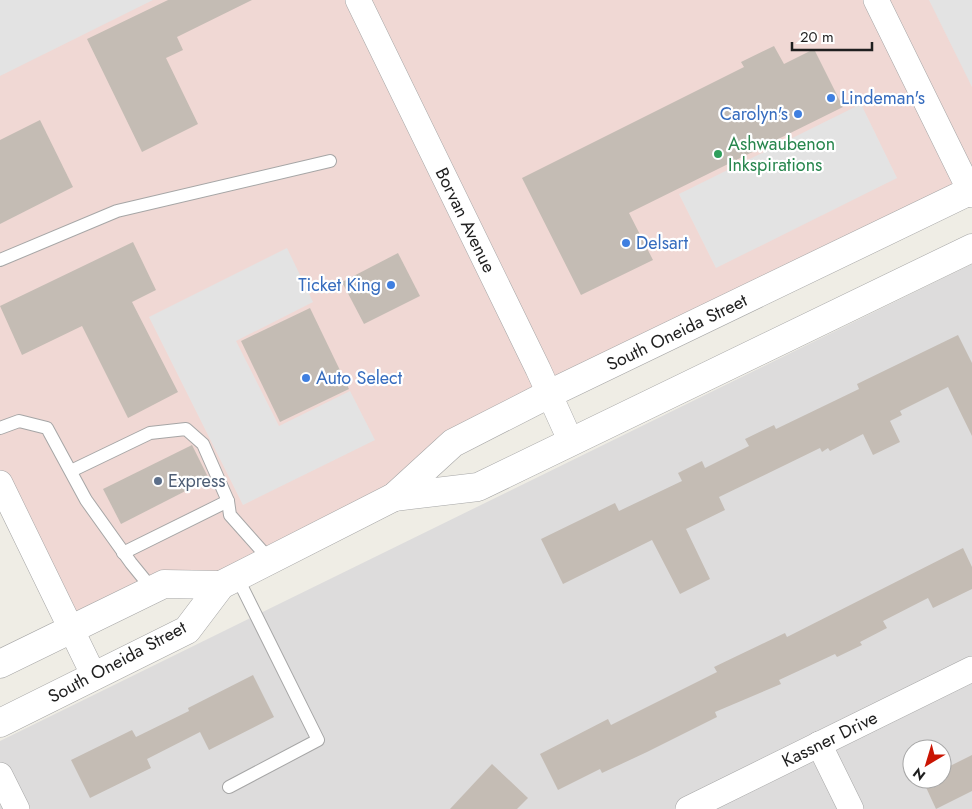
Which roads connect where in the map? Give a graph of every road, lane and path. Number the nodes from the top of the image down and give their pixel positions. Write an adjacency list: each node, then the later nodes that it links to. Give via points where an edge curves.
1 (358, 0): 7 (street, Borvan Avenue)
2 (876, 0): 4 (street)
3 (330, 161): 6 (lane, via 118,210)
4 (971, 192): 7 (street, South Oneida Street)
5 (972, 248): 9 (street, South Oneida Street)
6 (0, 260)
7 (549, 394): 9 (street, Borvan Avenue); 12 (street, South Oneida Street, via 453,443)
8 (0, 428): 10 (lane, via 19,421 47,428)
9 (571, 442): 12 (street, South Oneida Street, via 478,487)
10 (70, 471): 13 (lane, via 150,433 186,429 203,444); 14 (lane)
11 (0, 483): 18 (street)
12 (394, 497): 15 (street, South Oneida Street)
13 (228, 501): 14 (lane); 15 (lane, via 230,514)
14 (123, 553): 17 (lane)
15 (270, 560): 16 (street, South Oneida Street)
16 (229, 581): 17 (street, South Oneida Street, via 164,584); 21 (street, South Oneida Street, via 187,630); 25 (lane, via 318,740)
17 (153, 590): 18 (street, South Oneida Street)
18 (71, 630): 19 (street, South Oneida Street); 21 (street)
19 (0, 664)
20 (972, 669): 23 (street, Kassner Drive)
21 (94, 676): 22 (street, South Oneida Street)
22 (0, 723)
23 (819, 744): 27 (street, Kassner Drive); 28 (street)
24 (0, 775): 26 (street)
25 (229, 787)
26 (16, 809)
27 (688, 809)
28 (851, 809)

